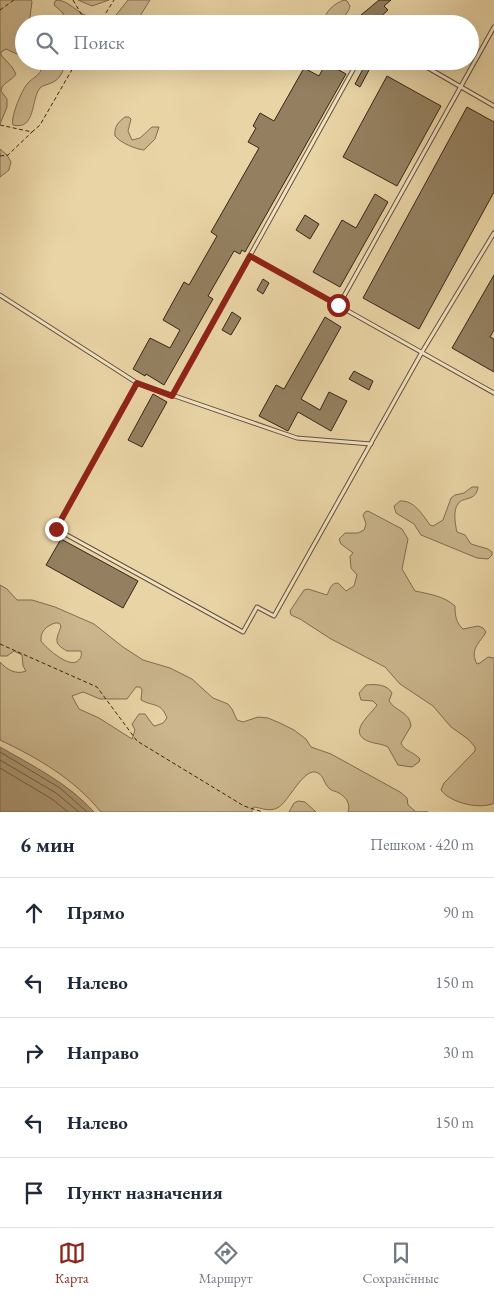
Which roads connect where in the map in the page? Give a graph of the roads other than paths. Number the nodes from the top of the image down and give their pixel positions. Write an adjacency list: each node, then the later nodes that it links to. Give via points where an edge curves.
1 (494, 27): 2 (lane)
2 (479, 54)
3 (353, 70): 9 (lane)
4 (432, 70): 6 (lane)
5 (470, 70): 6 (lane)
6 (461, 87): 7 (lane); 11 (lane)
7 (494, 106)
8 (494, 233): 12 (lane)
9 (250, 256): 11 (lane); 15 (lane)
10 (0, 295): 13 (lane)
11 (338, 305): 12 (lane)
12 (422, 352): 14 (lane); 16 (lane)
13 (137, 383): 15 (lane); 16 (lane, via 56,529 243,632 257,606 274,616)
14 (494, 393)
15 (172, 396): 16 (lane, via 297,438)
16 (371, 444)

